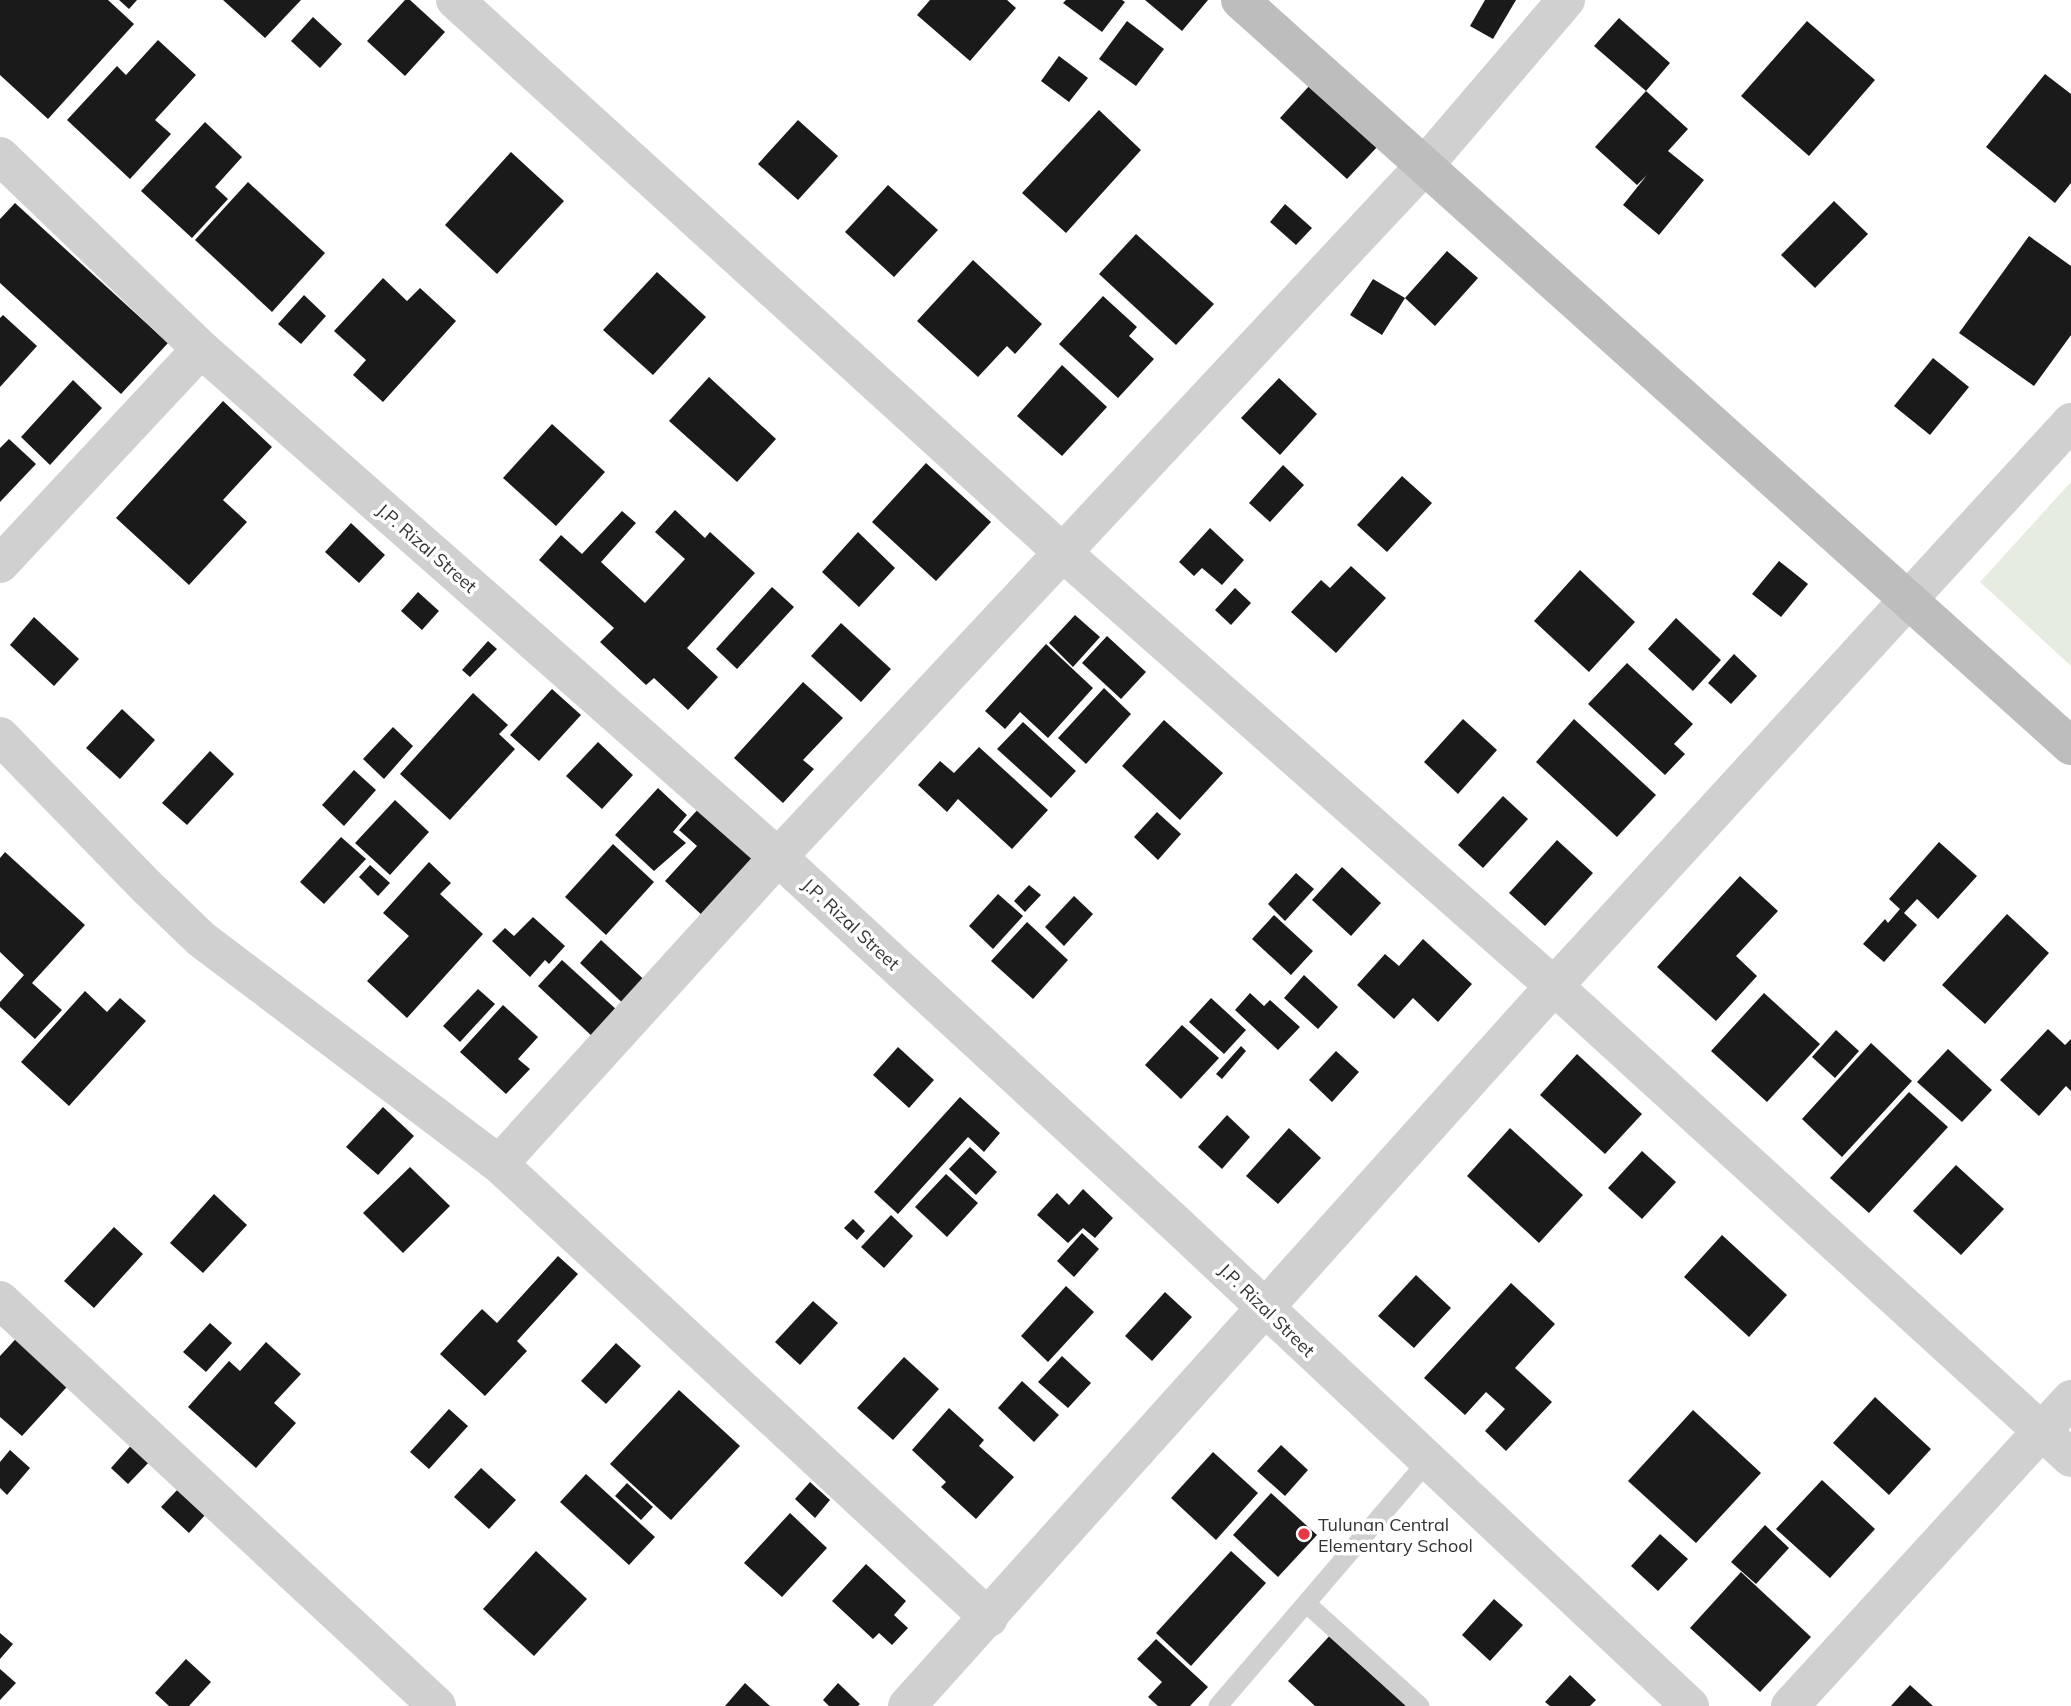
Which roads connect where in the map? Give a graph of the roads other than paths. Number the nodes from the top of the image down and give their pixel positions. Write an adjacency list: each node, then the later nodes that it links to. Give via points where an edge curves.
1 (455, 0): 8 (street)
2 (1240, 0): 5 (main road)
3 (1566, 0): 5 (street)
4 (0, 156): 6 (street, J.P. Rizal Street)
5 (1424, 166): 8 (street); 10 (main road)
6 (201, 349): 9 (street); 13 (street, J.P. Rizal Street)
7 (2071, 422): 10 (street)
8 (1062, 552): 13 (street); 14 (street)
9 (0, 564)
10 (1907, 599): 12 (main road); 14 (street)
11 (0, 736): 15 (street, via 201,939)
12 (2071, 746)
13 (778, 857): 15 (street); 17 (street, J.P. Rizal Street)
14 (1554, 986): 17 (street); 19 (street)
15 (499, 1164): 23 (street)
16 (0, 1300): 24 (street)
17 (1264, 1307): 21 (street, J.P. Rizal Street); 23 (street)
18 (2071, 1399): 19 (street)
19 (2042, 1431): 20 (street); 29 (street)
20 (2071, 1458)
21 (1427, 1462): 22 (lane); 28 (street, J.P. Rizal Street)
22 (1307, 1604): 26 (lane); 27 (lane)
23 (989, 1618): 25 (street)
24 (437, 1706)
25 (907, 1706)
26 (1218, 1706)
27 (1420, 1706)
28 (1690, 1706)
29 (1790, 1706)

